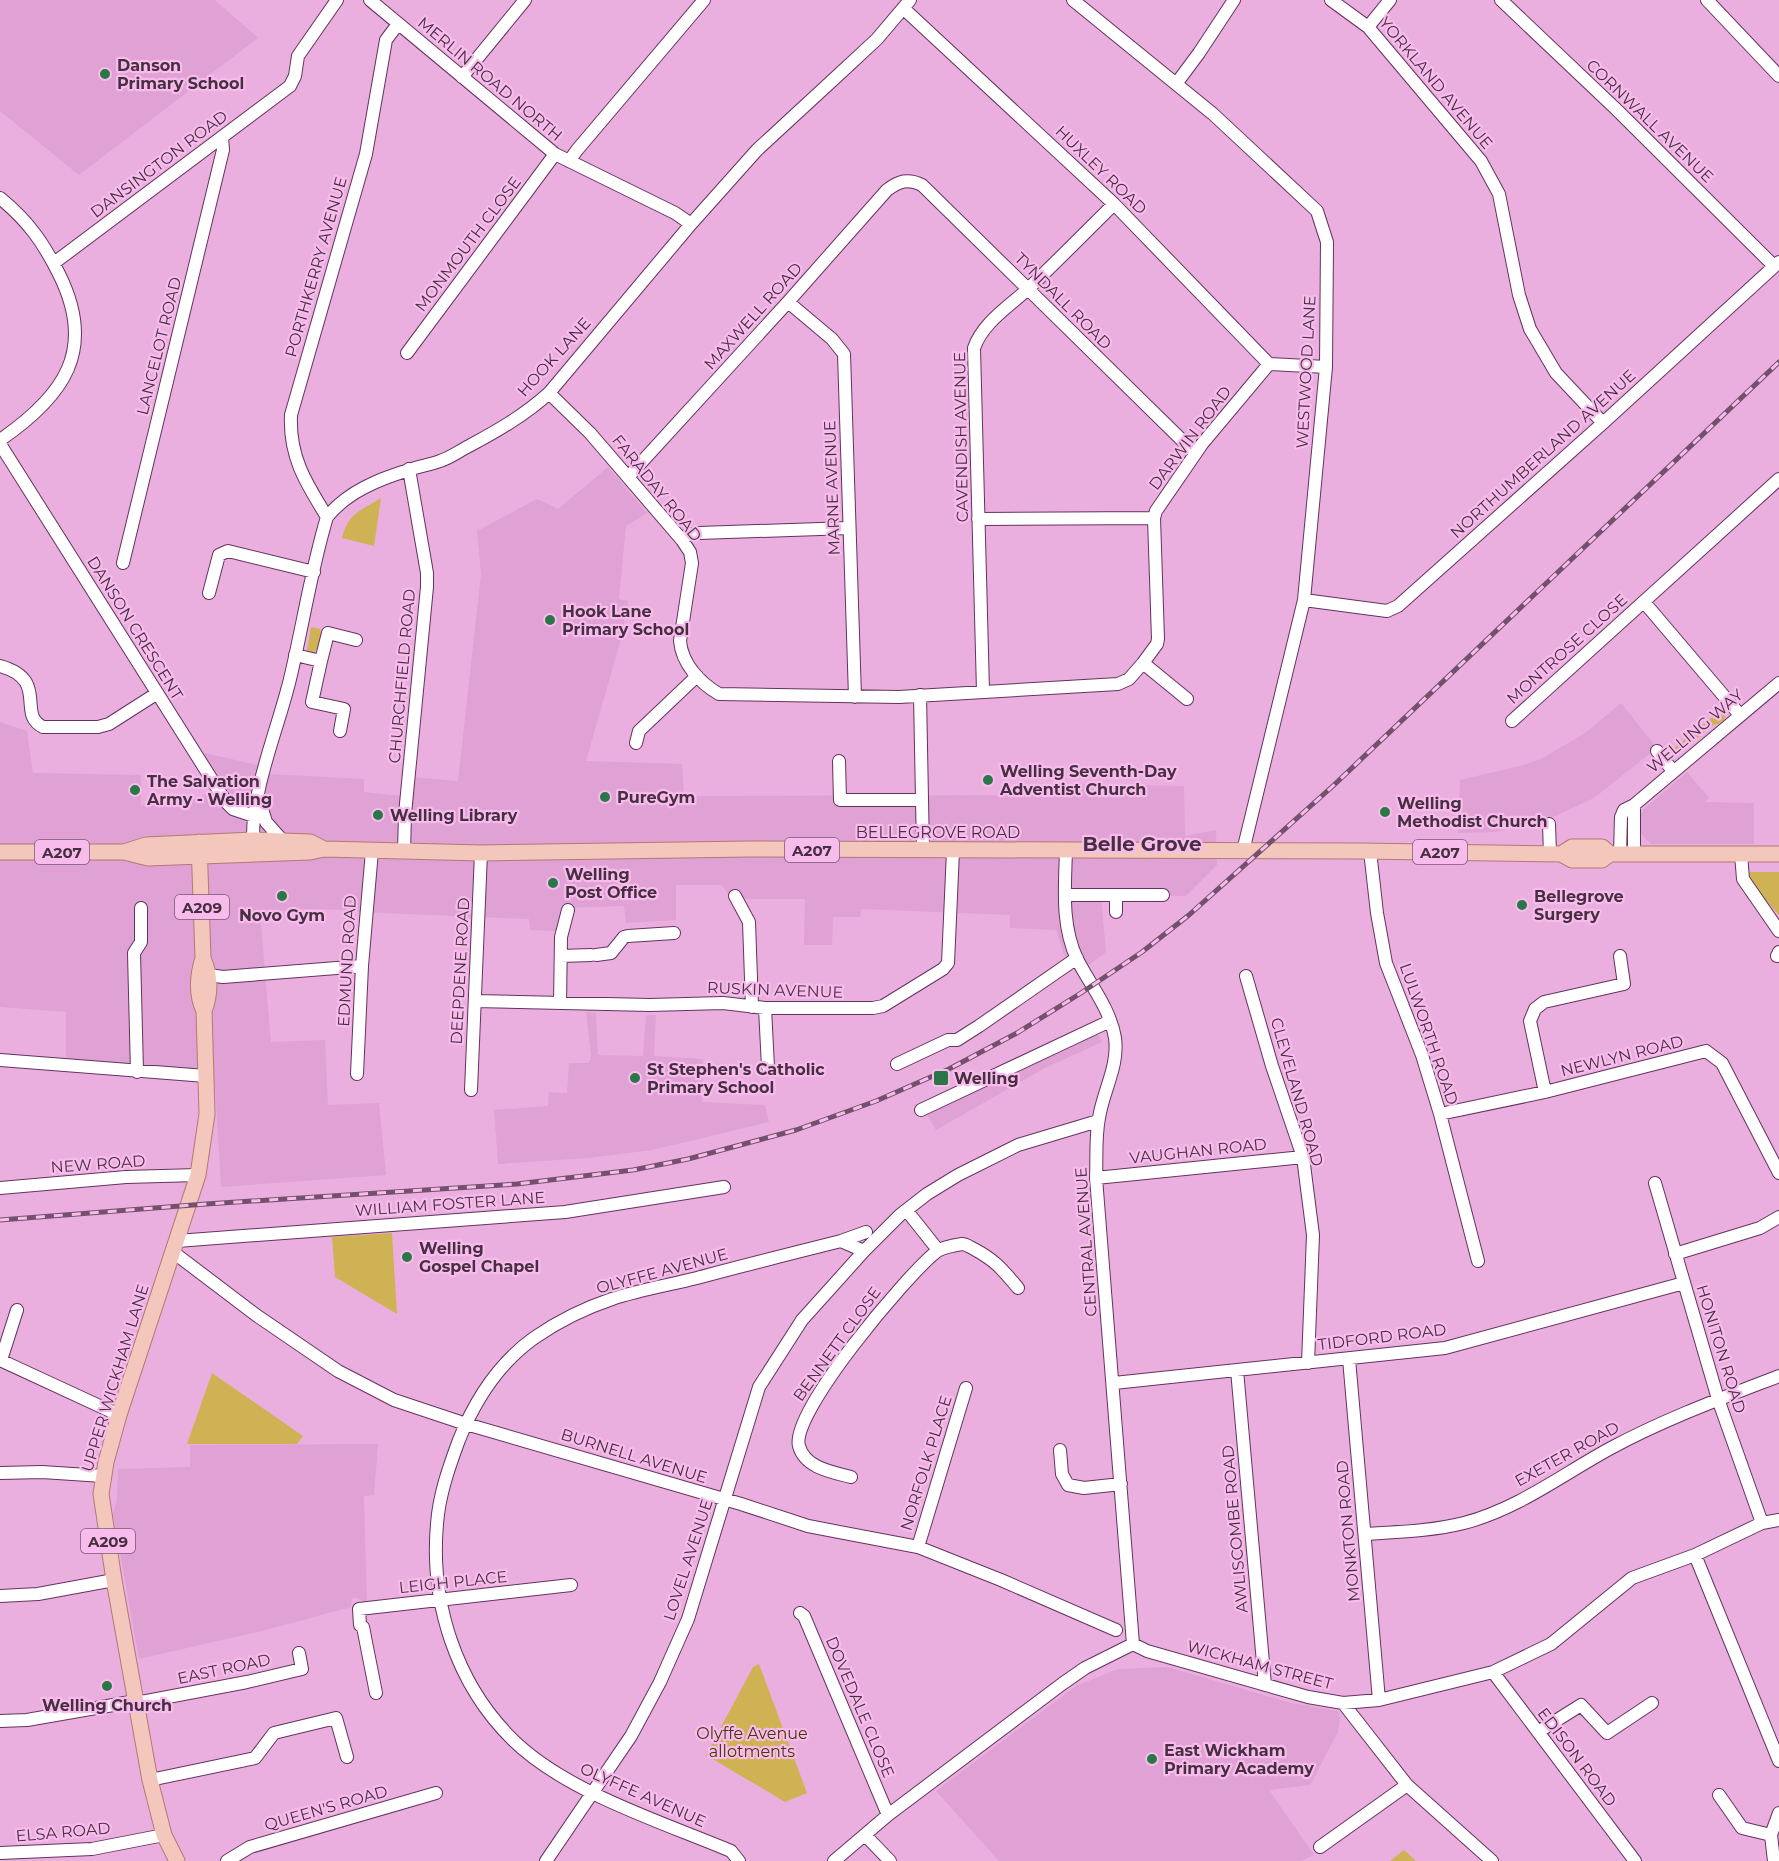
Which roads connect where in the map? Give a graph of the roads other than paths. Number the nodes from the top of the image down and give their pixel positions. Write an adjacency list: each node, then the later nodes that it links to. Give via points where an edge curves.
1 (337, 0): 17 (street, DANSINGTON ROAD, via 298,56 290,86)
2 (370, 0): 12 (street, MERLIN ROAD NORTH)
3 (525, 0): 15 (street)
4 (704, 0): 19 (street)
5 (1073, 0): 16 (street, WESTWOOD LANE)
6 (1234, 0): 16 (street)
7 (1331, 0): 13 (street, YORKLAND AVENUE)
8 (1390, 0): 13 (street)
9 (1501, 0): 25 (street, CORNWALL AVENUE)
10 (1707, 0): 14 (street)
11 (907, 4): 22 (street, HUXLEY ROAD); 23 (street, HOOK LANE, via 855,60 757,150)
12 (398, 24): 15 (street, MERLIN ROAD NORTH); 38 (street, PORTHKERRY AVENUE, via 386,40 366,154 291,415 297,464)
13 (1368, 27): 32 (street, YORKLAND AVENUE, via 1481,161 1498,194 1519,295 1530,328 1556,373)
14 (1779, 76)
15 (462, 78): 18 (street, MERLIN ROAD NORTH)
16 (1176, 84): 30 (street, WESTWOOD LANE, via 1317,210 1327,243)
17 (222, 137): 24 (street, DANSINGTON ROAD); 43 (street, LANCELOT ROAD, via 224,150)
18 (555, 154): 19 (street, MERLIN ROAD NORTH); 28 (street, MONMOUTH CLOSE)
19 (570, 161): 23 (street, MERLIN ROAD NORTH)
20 (903, 180): 26 (street, TYNDALL ROAD, via 922,185); 27 (street, MAXWELL ROAD, via 887,190)
21 (0, 198): 24 (street, via 30,225)
22 (1114, 204): 26 (street, CAVENDISH AVENUE); 29 (street, HUXLEY ROAD)
23 (691, 224): 31 (street, HOOK LANE)
24 (54, 263): 33 (street, via 71,301 74,350 51,398)
25 (1777, 264): 32 (street, NORTHUMBERLAND AVENUE)
26 (1028, 290): 34 (street, TYNDALL ROAD); 40 (street, CAVENDISH AVENUE, via 984,329 974,348)
27 (788, 302): 36 (street, MAXWELL ROAD); 41 (street, MARNE AVENUE, via 844,354)
28 (407, 353)
29 (1269, 364): 30 (street); 34 (street, DARWIN ROAD)
30 (1326, 367): 46 (street, WESTWOOD LANE)
31 (549, 393): 35 (street, HOOK LANE, via 492,434 440,461); 36 (street, FARADAY ROAD)
32 (1603, 423): 46 (street, NORTHUMBERLAND AVENUE, via 1398,606 1387,610)
33 (0, 442): 56 (street, DANSON CRESCENT)
34 (1195, 453): 39 (street, DARWIN ROAD)
35 (410, 469): 38 (street, HOOK LANE, via 354,493); 81 (street, CHURCHFIELD ROAD, via 428,587)
36 (628, 477): 42 (street, FARADAY ROAD)
37 (1779, 479): 47 (street, MONTROSE CLOSE)
38 (327, 517): 44 (street)
39 (1154, 518): 40 (street); 51 (street, via 1158,639)
40 (978, 519): 55 (street, CAVENDISH AVENUE)
41 (849, 528): 42 (street, via 699,532); 58 (street, MARNE AVENUE)
42 (682, 540): 53 (street, FARADAY ROAD, via 692,563 681,654)
43 (123, 563)
44 (314, 572): 45 (street, via 223,552); 49 (street)
45 (209, 593)
46 (1304, 600): 78 (street, WESTWOOD LANE)
47 (1644, 602): 60 (street); 61 (street, MONTROSE CLOSE)
48 (356, 640): 50 (street, via 328,633)
49 (296, 655): 50 (street); 67 (street)
50 (321, 661): 62 (street, via 312,702 344,709)
51 (1143, 663): 55 (street, via 1129,679 1118,684); 59 (street)
52 (0, 666): 56 (street, via 14,669 26,680 33,718 43,727 109,724)
53 (697, 676): 58 (street, FARADAY ROAD, via 711,689 727,696); 63 (street, via 639,731)
54 (1779, 683): 60 (street, WELLING WAY)
55 (983, 691): 57 (street)
56 (156, 694): 69 (street, DANSON CRESCENT, via 226,802 233,809)
57 (920, 695): 58 (street, FARADAY ROAD); 68 (street)
58 (855, 697)
59 (1187, 699)
60 (1740, 716): 66 (street, WELLING WAY)
61 (1512, 721)
62 (340, 731)
63 (636, 743)
64 (1657, 751): 66 (street)
65 (839, 761): 68 (street, via 840,800)
66 (1673, 771): 84 (street, WELLING WAY, via 1634,805)
67 (258, 798): 69 (street); 72 (street, via 266,822)
68 (922, 800): 75 (street)
69 (254, 816): 71 (street)
70 (1549, 824): 83 (street)
71 (254, 840): 72 (main road, A207); 73 (main road, A207)
72 (281, 846): 73 (main road, A207); 74 (main road, BELLEGROVE ROAD / A207, via 310,852)
73 (199, 849): 80 (main road, A207, via 148,858 124,852); 98 (main road, UPPER WICKHAM LANE / A209)
74 (372, 850): 81 (main road, BELLEGROVE ROAD / A207); 100 (street, EDMUND ROAD)
75 (922, 850): 77 (main road, BELLEGROVE ROAD / A207); 82 (main road, BELLEGROVE ROAD / A207)
76 (1066, 850): 77 (main road, BELLEGROVE ROAD / A207); 78 (main road, BELLEGROVE ROAD / A207); 87 (street, CENTRAL AVENUE)
77 (953, 851): 106 (street, RUSKIN AVENUE, via 950,958 944,969 883,1006)
78 (1243, 851): 79 (main road, BELLEGROVE ROAD / A207)
79 (1370, 851): 83 (main road, BELLEGROVE ROAD / A207); 118 (street, LULWORTH ROAD, via 1386,963)
80 (0, 852)
81 (404, 852): 82 (main road, BELLEGROVE ROAD / A207)
82 (481, 853): 103 (street, DEEPDENE ROAD)
83 (1555, 854): 84 (main road, BELLEGROVE ROAD / A207, via 1572,847 1602,847)
84 (1621, 854): 85 (main road, BELLEGROVE ROAD / A207)
85 (1741, 854): 86 (main road, BELLEGROVE ROAD / A207); 94 (street, via 1743,879)
86 (1779, 854)
87 (1065, 895): 88 (street); 99 (street, CENTRAL AVENUE, via 1067,925)
88 (1116, 895): 89 (street); 93 (street)
89 (1163, 895)
90 (735, 896): 105 (street, via 749,922)
91 (141, 908): 112 (street, via 141,942 134,953)
92 (568, 910): 96 (street)
93 (1116, 912)
94 (1779, 931)
95 (674, 933): 96 (street, via 624,937 611,953)
96 (561, 956): 104 (street)
97 (1620, 956): 116 (street, via 1624,984 1544,1002 1535,1009 1530,1021)
98 (203, 958): 101 (main road, UPPER WICKHAM LANE / A209); 107 (main road, UPPER WICKHAM LANE / A209, via 198,974 198,999)
99 (1077, 958): 108 (street, CENTRAL AVENUE); 110 (street, via 957,1040)
100 (362, 966): 101 (street); 113 (street, EDMUND ROAD)
101 (209, 975): 107 (main road, UPPER WICKHAM LANE / A209, via 209,998)
102 (1246, 976): 120 (street, CLEVELAND ROAD)
103 (475, 1001): 104 (street, RUSKIN AVENUE); 115 (street, DEEPDENE ROAD)
104 (560, 1003): 105 (street, RUSKIN AVENUE)
105 (752, 1006): 106 (street, RUSKIN AVENUE)
106 (765, 1008): 111 (street)
107 (204, 1011): 114 (main road, UPPER WICKHAM LANE / A209)
108 (1110, 1021): 117 (street); 119 (street, CENTRAL AVENUE, via 1115,1060)
109 (0, 1060): 112 (street)
110 (897, 1065)
111 (768, 1067)
112 (137, 1072): 114 (street)
113 (357, 1074)
114 (206, 1076): 122 (main road, UPPER WICKHAM LANE / A209, via 207,1114)
115 (471, 1090)
116 (1545, 1092): 118 (street, NEWLYN ROAD); 121 (street, NEWLYN ROAD, via 1706,1052 1722,1063)
117 (921, 1110)
118 (1440, 1114): 134 (street, LULWORTH ROAD)
119 (1098, 1121): 123 (street, CENTRAL AVENUE); 127 (street, LOVEL AVENUE, via 990,1157)
120 (1303, 1157): 123 (street, VAUGHAN ROAD); 140 (street, CLEVELAND ROAD, via 1313,1235)
121 (1779, 1173)
122 (198, 1175): 126 (street, NEW ROAD); 130 (main road, UPPER WICKHAM LANE / A209)
123 (1096, 1178): 143 (street, CENTRAL AVENUE)
124 (1655, 1183): 133 (street, HONITON ROAD)
125 (723, 1187): 130 (street, WILLIAM FOSTER LANE, via 565,1212)
126 (0, 1188)
127 (903, 1213): 129 (street, LOVEL AVENUE); 131 (street); 132 (street, LOVEL AVENUE)
128 (1779, 1216): 133 (street, via 1760,1228)
129 (841, 1241): 132 (street); 147 (street, OLYFFE AVENUE, via 612,1299 570,1317 533,1339 504,1365 488,1384)
130 (175, 1247): 146 (main road, UPPER WICKHAM LANE / A209); 147 (street, BURNELL AVENUE, via 256,1315 338,1371 394,1400)
131 (938, 1250): 136 (street, via 963,1244 993,1259); 151 (street, BENNETT CLOSE, via 896,1291 824,1386 804,1420 798,1440 806,1459 824,1470)
132 (864, 1251): 153 (street, LOVEL AVENUE, via 802,1320 759,1387)
133 (1675, 1254): 135 (street, HONITON ROAD)
134 (1478, 1261)
135 (1683, 1283): 138 (street, TIDFORD ROAD, via 1445,1348); 145 (street, HONITON ROAD)
136 (1018, 1288)
137 (17, 1310): 139 (street)
138 (1349, 1359): 140 (street, TIDFORD ROAD); 156 (street, MONKTON ROAD)
139 (0, 1360): 146 (street)
140 (1308, 1363): 141 (street, TIDFORD ROAD)
141 (1237, 1370): 143 (street, TIDFORD ROAD); 168 (street, AWLISCOMBE ROAD)
142 (1779, 1376): 145 (street, EXETER ROAD)
143 (1114, 1383): 152 (street, CENTRAL AVENUE)
144 (966, 1388): 157 (street, NORFOLK PLACE)
145 (1718, 1399): 155 (street, HONITON ROAD); 156 (street, EXETER ROAD, via 1650,1428 1498,1511 1431,1529)
146 (119, 1415): 150 (main road, UPPER WICKHAM LANE / A209)
147 (466, 1424): 153 (street, BURNELL AVENUE); 162 (street, OLYFFE AVENUE, via 441,1495 436,1560)
148 (1060, 1450): 152 (street, via 1062,1474 1068,1485 1084,1488)
149 (0, 1473): 150 (street)
150 (103, 1476): 159 (main road, UPPER WICKHAM LANE / A209, via 103,1511)
151 (851, 1477)
152 (1121, 1484): 165 (street, CENTRAL AVENUE)
153 (725, 1499): 157 (street, BURNELL AVENUE, via 808,1526); 181 (street, LOVEL AVENUE, via 679,1642 642,1718)
154 (1779, 1520): 155 (street, WICKHAM STREET)
155 (1762, 1523): 158 (street, WICKHAM STREET)
156 (1365, 1534): 170 (street, MONKTON ROAD)
157 (918, 1547): 164 (street, BURNELL AVENUE)
158 (1695, 1555): 167 (street, WICKHAM STREET, via 1632,1578 1551,1644); 177 (street)
159 (114, 1580): 161 (street, via 38,1594); 171 (main road, UPPER WICKHAM LANE / A209)
160 (571, 1586): 162 (street, LEIGH PLACE)
161 (0, 1596)
162 (440, 1600): 169 (street, LEIGH PLACE, via 359,1609); 181 (street, OLYFFE AVENUE, via 459,1663 495,1720 532,1756)
163 (800, 1613): 184 (street, DOVEDALE CLOSE)
164 (1116, 1630)
165 (1133, 1644): 168 (street, WICKHAM STREET); 184 (street, via 1062,1683)
166 (299, 1653): 171 (street, EAST ROAD, via 302,1669)
167 (1493, 1672): 170 (street, WICKHAM STREET); 175 (street, EDISON ROAD)
168 (1265, 1685): 172 (street, WICKHAM STREET)
169 (376, 1693)
170 (1379, 1700): 172 (street, WICKHAM STREET)
171 (136, 1702): 174 (street); 178 (main road, UPPER WICKHAM LANE / A209)
172 (1343, 1703): 179 (street)
173 (1652, 1703): 175 (street, via 1607,1733 1581,1705)
174 (0, 1721)
175 (1538, 1732): 197 (street, EDISON ROAD)
176 (347, 1756): 178 (street, via 336,1718 274,1733 255,1758)
177 (1779, 1761)
178 (150, 1780): 185 (main road, UPPER WICKHAM LANE / A209)
179 (1407, 1785): 188 (street); 196 (street)
180 (436, 1793): 191 (street, QUEEN'S ROAD, via 250,1847)
181 (592, 1793): 192 (street, LOVEL AVENUE); 193 (street, OLYFFE AVENUE, via 731,1851)
182 (1719, 1795): 187 (street, via 1742,1828)
183 (1779, 1813): 187 (street)
184 (888, 1815): 186 (street)
185 (164, 1835): 189 (street, ELSA ROAD, via 92,1849); 190 (main road, UPPER WICKHAM LANE / A209)
186 (865, 1835): 194 (street); 195 (street)
187 (1771, 1835): 198 (street)
188 (1320, 1847)
189 (0, 1853)
190 (177, 1861)
191 (228, 1861)
192 (546, 1861)
193 (739, 1861)
194 (834, 1861)
195 (890, 1861)
196 (1492, 1861)
197 (1635, 1861)
198 (1774, 1861)

